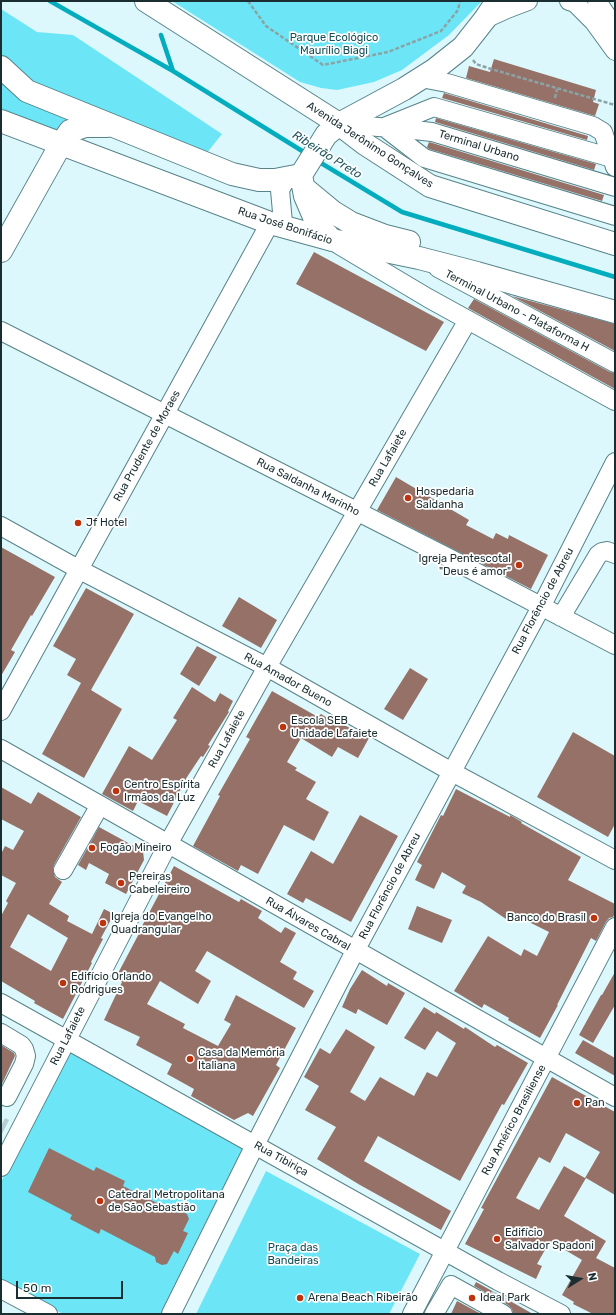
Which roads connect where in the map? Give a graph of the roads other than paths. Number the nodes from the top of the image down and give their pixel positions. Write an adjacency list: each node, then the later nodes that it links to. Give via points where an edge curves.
1 (146, 1): 14 (main road, Avenida Jerônimo Gonçalves)
2 (497, 1): 6 (main road)
3 (528, 1): 6 (street)
4 (568, 1): 8 (street, via 575,3 594,22)
5 (597, 1): 7 (street)
6 (486, 19): 10 (main road, via 463,47)
7 (615, 28)
8 (615, 51)
9 (1, 67): 12 (main road, via 28,91)
10 (421, 78): 14 (main road); 16 (street, via 447,83 593,126 603,132)
11 (1, 121): 15 (main road, Rua José Bonifácio)
12 (114, 126): 15 (main road, via 85,126 70,131); 17 (main road, via 232,174 259,180)
13 (384, 127): 14 (street, Terminal Urbano); 16 (street, via 434,107); 18 (street, Terminal Urbano, via 432,132); 19 (street, via 424,158)
14 (332, 130): 17 (main road); 22 (main road, Avenida Jerônimo Gonçalves, via 365,144 430,186)
15 (61, 144): 20 (main road, Rua José Bonifácio); 23 (main road)
16 (614, 162)
17 (299, 178): 20 (street, via 280,190 283,222); 21 (main road, via 317,224); 25 (main road, via 333,212 351,223 385,236 462,258)
18 (615, 187)
19 (615, 216)
20 (278, 225): 21 (main road, Rua José Bonifácio); 31 (street, Rua Prudente de Moraes)
21 (332, 240): 24 (main road); 27 (street, Rua José Bonifácio)
22 (615, 244)
23 (1, 251)
24 (420, 258): 25 (main road); 29 (street, Terminal Urbano - Plataforma H)
25 (478, 273): 26 (main road)
26 (615, 312)
27 (468, 320): 30 (street, Rua José Bonifácio); 33 (street, Rua Lafaiete)
28 (1, 331): 31 (street, Rua Saldanha Marinho)
29 (615, 363)
30 (615, 401)
31 (164, 413): 33 (street, Rua Saldanha Marinho); 36 (street, Rua Prudente de Moraes)
32 (615, 462): 37 (street, Rua Florêncio de Abreu)
33 (357, 512): 37 (street, Rua Saldanha Marinho); 40 (street, Rua Lafaiete)
34 (1, 526): 36 (street, Rua Amador Bueno)
35 (615, 554): 38 (street, via 607,551 598,556)
36 (80, 570): 40 (street, Rua Amador Bueno); 41 (street, Rua Prudente de Moraes)
37 (541, 606): 38 (street, Rua Saldanha Marinho); 43 (street, Rua Florêncio de Abreu)
38 (561, 617): 39 (street, Rua Saldanha Marinho)
39 (615, 645)
40 (267, 668): 43 (street, Rua Amador Bueno); 45 (street, Rua Lafaiete)
41 (1, 711)
42 (1, 749): 44 (street, Rua Álvares Cabral)
43 (452, 772): 46 (street, Rua Amador Bueno); 49 (street, Rua Florêncio de Abreu)
44 (100, 806): 45 (street, Rua Álvares Cabral); 47 (street)
45 (168, 844): 49 (street, Rua Álvares Cabral); 52 (street, Rua Lafaiete)
46 (615, 860)
47 (63, 870)
48 (615, 927): 53 (street, Rua Américo Brasiliense)
49 (355, 951): 53 (street, Rua Álvares Cabral); 56 (street, Rua Florêncio de Abreu)
50 (1, 1003): 52 (street, Rua Tibiriça)
51 (1, 1033): 54 (street, via 21,1044 26,1056)
52 (66, 1039): 56 (street, Rua Tibiriça); 57 (street, Rua Lafaiete, via 11,1132)
53 (546, 1059): 55 (street, Rua Álvares Cabral); 58 (street, Rua Américo Brasiliense)
54 (7, 1097)
55 (615, 1097)
56 (255, 1145): 58 (street, Rua Tibiriça); 63 (street, Rua Florêncio de Abreu)
57 (1, 1167)
58 (445, 1251): 60 (street, Rua Tibiriça); 61 (street, Rua Américo Brasiliense)
59 (1, 1289): 62 (street)
60 (496, 1298): 64 (street, via 451,1285); 65 (street, Rua Tibiriça)
61 (415, 1308): 64 (street)
62 (48, 1314)
63 (171, 1314)
64 (436, 1314)
65 (561, 1314)

